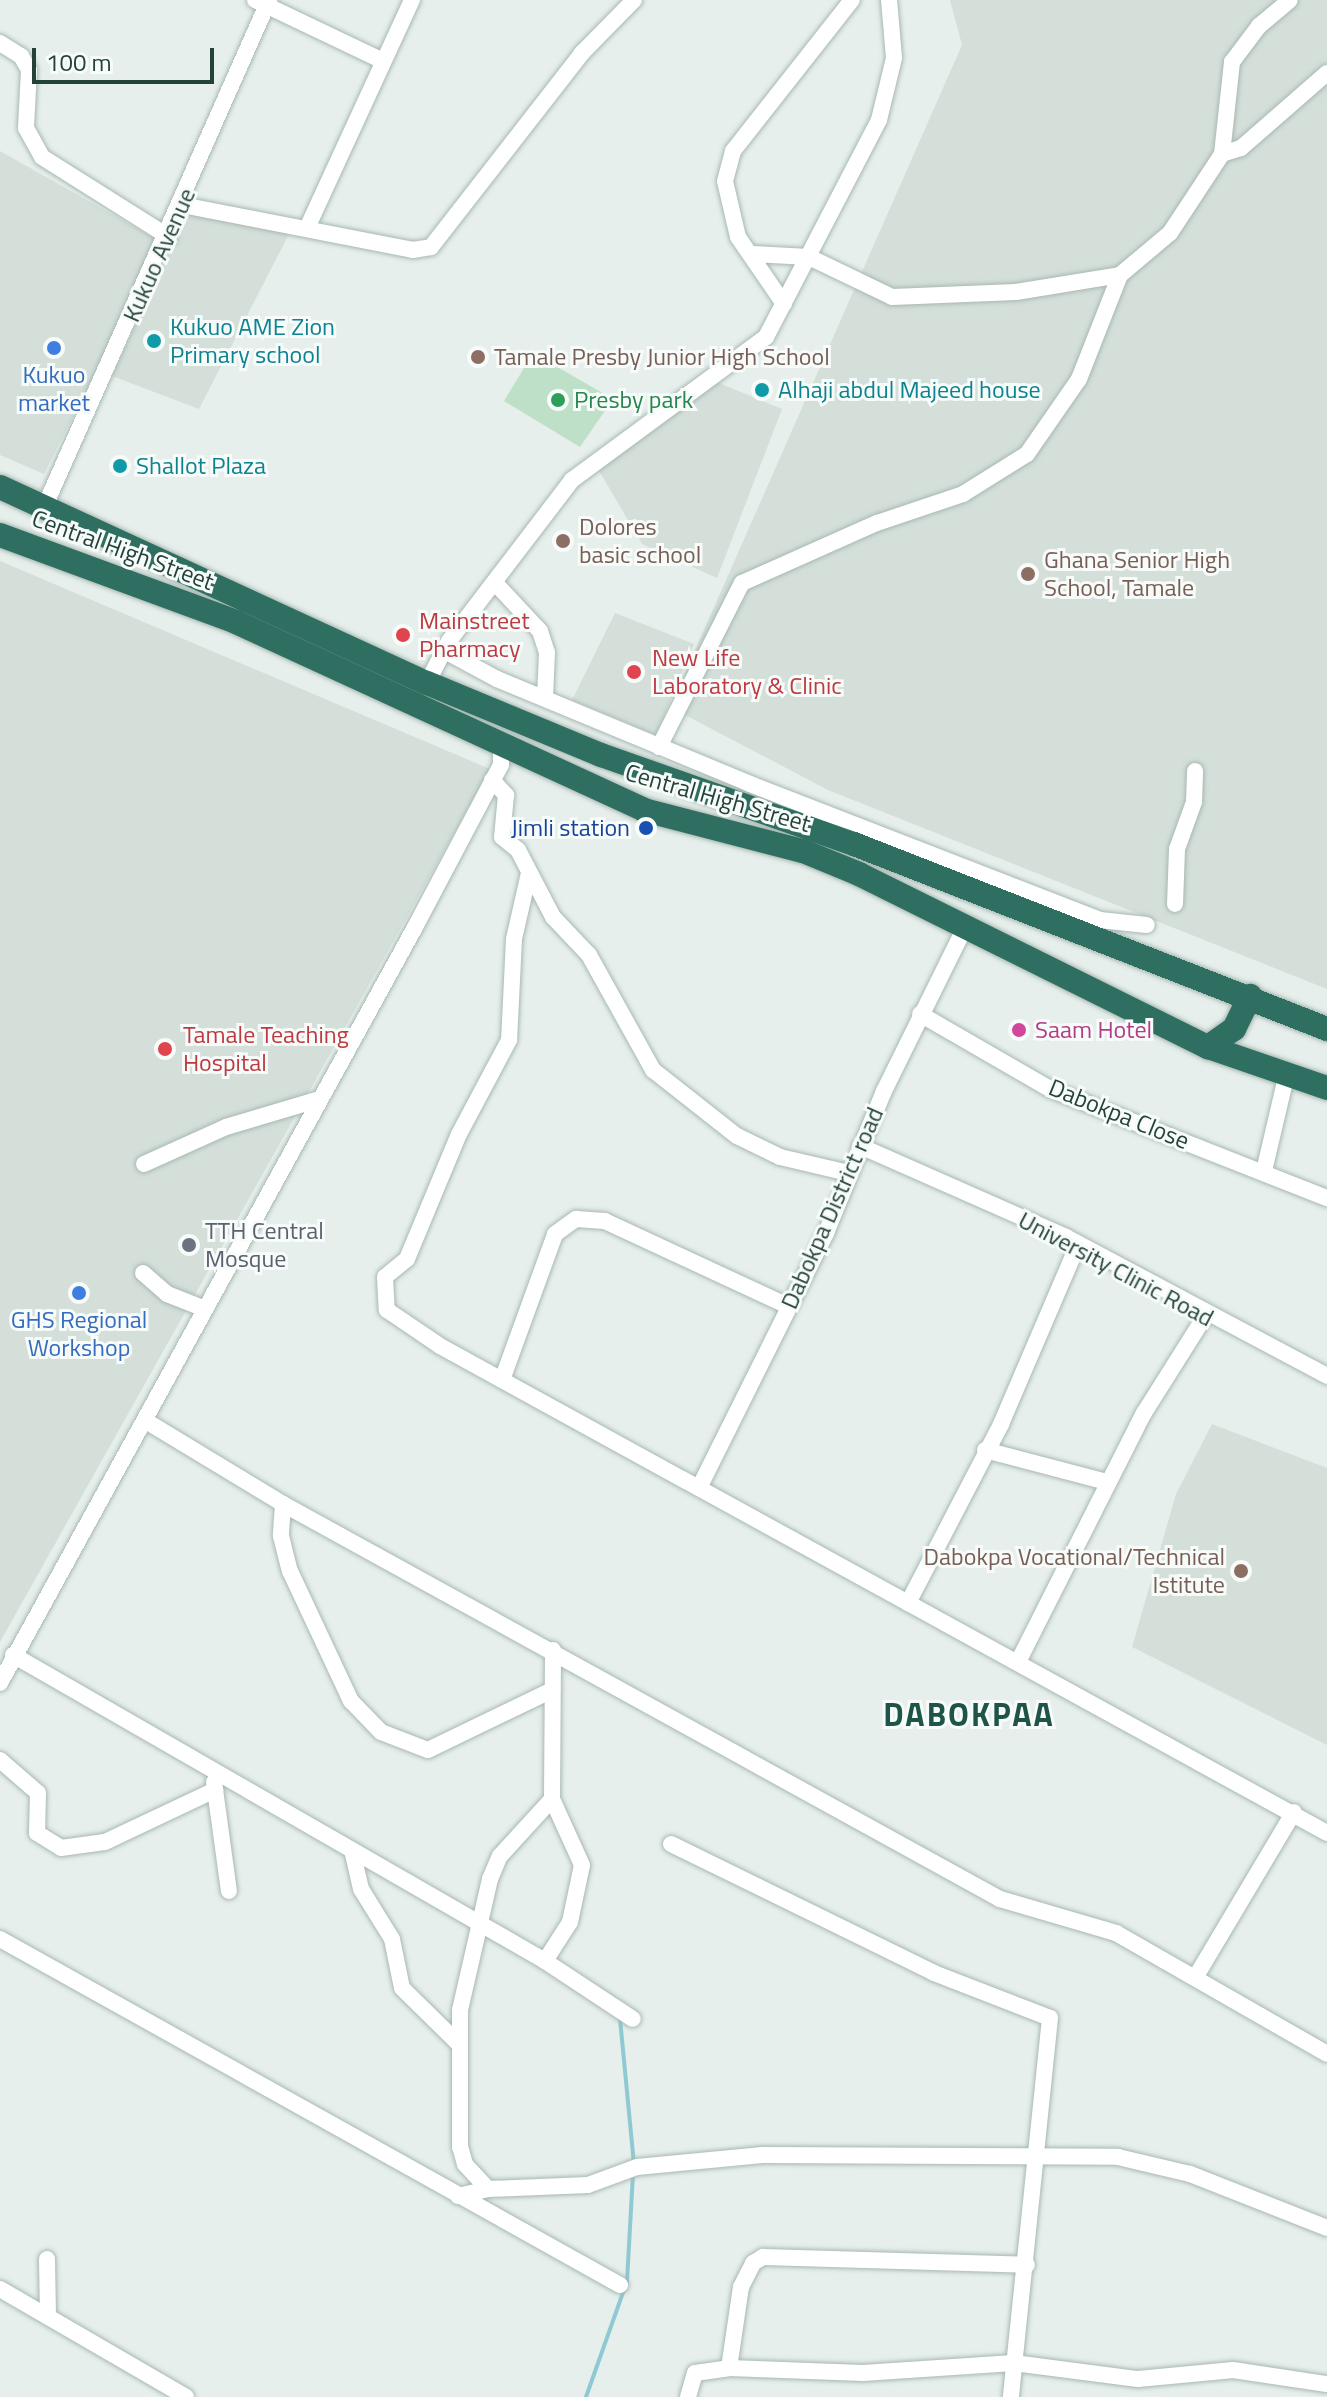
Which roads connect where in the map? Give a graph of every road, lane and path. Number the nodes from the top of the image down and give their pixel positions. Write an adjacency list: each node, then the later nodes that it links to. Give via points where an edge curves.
1 (412, 0): 8 (street)
2 (634, 0): 12 (street, via 572,64 431,247 413,250)
3 (852, 0): 14 (street, via 733,151 727,195 738,237)
4 (889, 0): 15 (street, via 894,58 879,120)
5 (1290, 0): 10 (street, via 1259,26 1232,62)
6 (263, 2): 8 (street); 11 (street, Kukuo Avenue)
7 (0, 43): 13 (street, via 21,56 29,70 26,128 42,157)
8 (383, 61): 12 (street)
9 (1327, 73): 10 (street, via 1241,148)
10 (1222, 154): 16 (street, via 1170,233)
11 (182, 205): 12 (street); 13 (street, Kukuo Avenue)
12 (308, 226)
13 (169, 237): 19 (street, Kukuo Avenue)
14 (753, 254): 15 (street); 17 (street)
15 (809, 257): 16 (street, via 892,297 1016,292); 17 (street)
16 (1120, 275): 27 (street, via 1079,379 1027,454 963,494 877,523 742,583)
17 (784, 304): 21 (street, via 766,337 634,428 572,480)
18 (0, 487): 19 (highway, Central High Street)
19 (44, 508): 23 (highway, Central High Street)
20 (0, 535): 26 (highway, Central High Street, via 236,622)
21 (496, 584): 22 (street); 24 (street, via 540,631 547,652)
22 (443, 650): 23 (street); 24 (street)
23 (427, 683): 28 (highway, Central High Street)
24 (545, 697): 25 (street)
25 (613, 729): 27 (street); 28 (street)
26 (501, 747): 30 (street); 32 (highway, Central High Street)
27 (659, 747): 35 (street, via 1100,920)
28 (601, 755): 31 (highway, Central High Street)
29 (1195, 771): 34 (street, via 1194,802 1177,849)
30 (492, 780): 33 (street, via 506,795 502,837 518,850); 43 (street)
31 (684, 787): 32 (highway); 37 (highway, Central High Street, via 854,844)
32 (658, 815): 36 (highway, Central High Street, via 803,851)
33 (529, 873): 47 (street, via 553,917 589,955 639,1051 679,1095 780,1157); 55 (street, via 514,939 509,1040 459,1134 407,1259 385,1277 383,1289 394,1316)
34 (1175, 904)
35 (1147, 925)
36 (965, 927): 38 (street, Dabokpa District road); 40 (highway, Central High Street)
37 (1250, 996): 39 (highway, Central High Street); 40 (highway, via 1234,1029)
38 (920, 1014): 44 (street, Dabokpa District road); 46 (street, Dabokpa Close, via 1050,1089)
39 (1327, 1029)
40 (1208, 1047): 41 (highway, Central High Street)
41 (1286, 1077): 42 (highway, Central High Street); 46 (street)
42 (1327, 1088)
43 (320, 1099): 45 (street, via 226,1127); 52 (street)
44 (860, 1146): 47 (street, Dabokpa District road); 49 (street, University Clinic Road)
45 (144, 1164)
46 (1264, 1171): 48 (street, Dabokpa Close)
47 (849, 1173): 51 (street, Dabokpa District road)
48 (1327, 1198)
49 (1078, 1244): 53 (street, University Clinic Road); 57 (street, via 1040,1342)
50 (143, 1273): 52 (street, via 159,1289)
51 (788, 1306): 55 (street, via 605,1221 576,1219 555,1234); 59 (street, Dabokpa District road)
52 (205, 1309): 56 (street)
53 (1205, 1316): 54 (street, University Clinic Road); 58 (street)
54 (1327, 1376)
55 (502, 1380): 59 (street)
56 (146, 1421): 60 (street); 63 (street)
57 (985, 1450): 58 (street); 61 (street)
58 (1107, 1482): 64 (street)
59 (699, 1488): 61 (street)
60 (283, 1504): 62 (street); 66 (street, via 281,1536 290,1571 351,1701 381,1732 428,1750)
61 (908, 1603): 64 (street)
62 (553, 1650): 66 (street); 79 (street, via 1000,1899 1116,1933)
63 (13, 1655): 65 (street); 68 (street)
64 (1018, 1662): 71 (street)
65 (0, 1683)
66 (552, 1690): 70 (street)
67 (0, 1760): 69 (street, via 38,1793 37,1833 61,1848 105,1842)
68 (213, 1771): 69 (street); 74 (street)
69 (215, 1790): 75 (street)
70 (552, 1799): 76 (street, via 500,1856); 78 (street, via 582,1865 574,1912)
71 (1294, 1812): 72 (street); 79 (street)
72 (1327, 1833)
73 (671, 1844): 83 (street, via 934,1973 1050,2018)
74 (352, 1850): 76 (street); 81 (street, via 361,1889 392,1939 402,1988)
75 (229, 1891)
76 (479, 1923): 78 (street); 81 (street)
77 (0, 1939): 85 (street)
78 (545, 1961): 80 (street)
79 (1195, 1978): 82 (street)
80 (633, 2019)
81 (458, 2043): 84 (street, via 460,2147 465,2164)
82 (1327, 2054)
83 (1035, 2156): 84 (street, via 762,2155 633,2169 588,2185); 86 (street, via 1118,2157 1166,2167); 88 (street)
84 (488, 2189): 85 (street)
85 (458, 2196): 89 (street)
86 (1327, 2228)
87 (47, 2259): 91 (street)
88 (1027, 2265): 92 (street); 93 (street, via 763,2257 753,2263 741,2287)
89 (620, 2285)
90 (0, 2289): 91 (street)
91 (48, 2314): 95 (street)
92 (1014, 2363): 93 (street, via 863,2373); 94 (street, via 1138,2379 1233,2370); 97 (street)
93 (729, 2368): 96 (street, via 695,2373)
94 (1327, 2384)
95 (186, 2397)
96 (688, 2397)
97 (1011, 2397)

